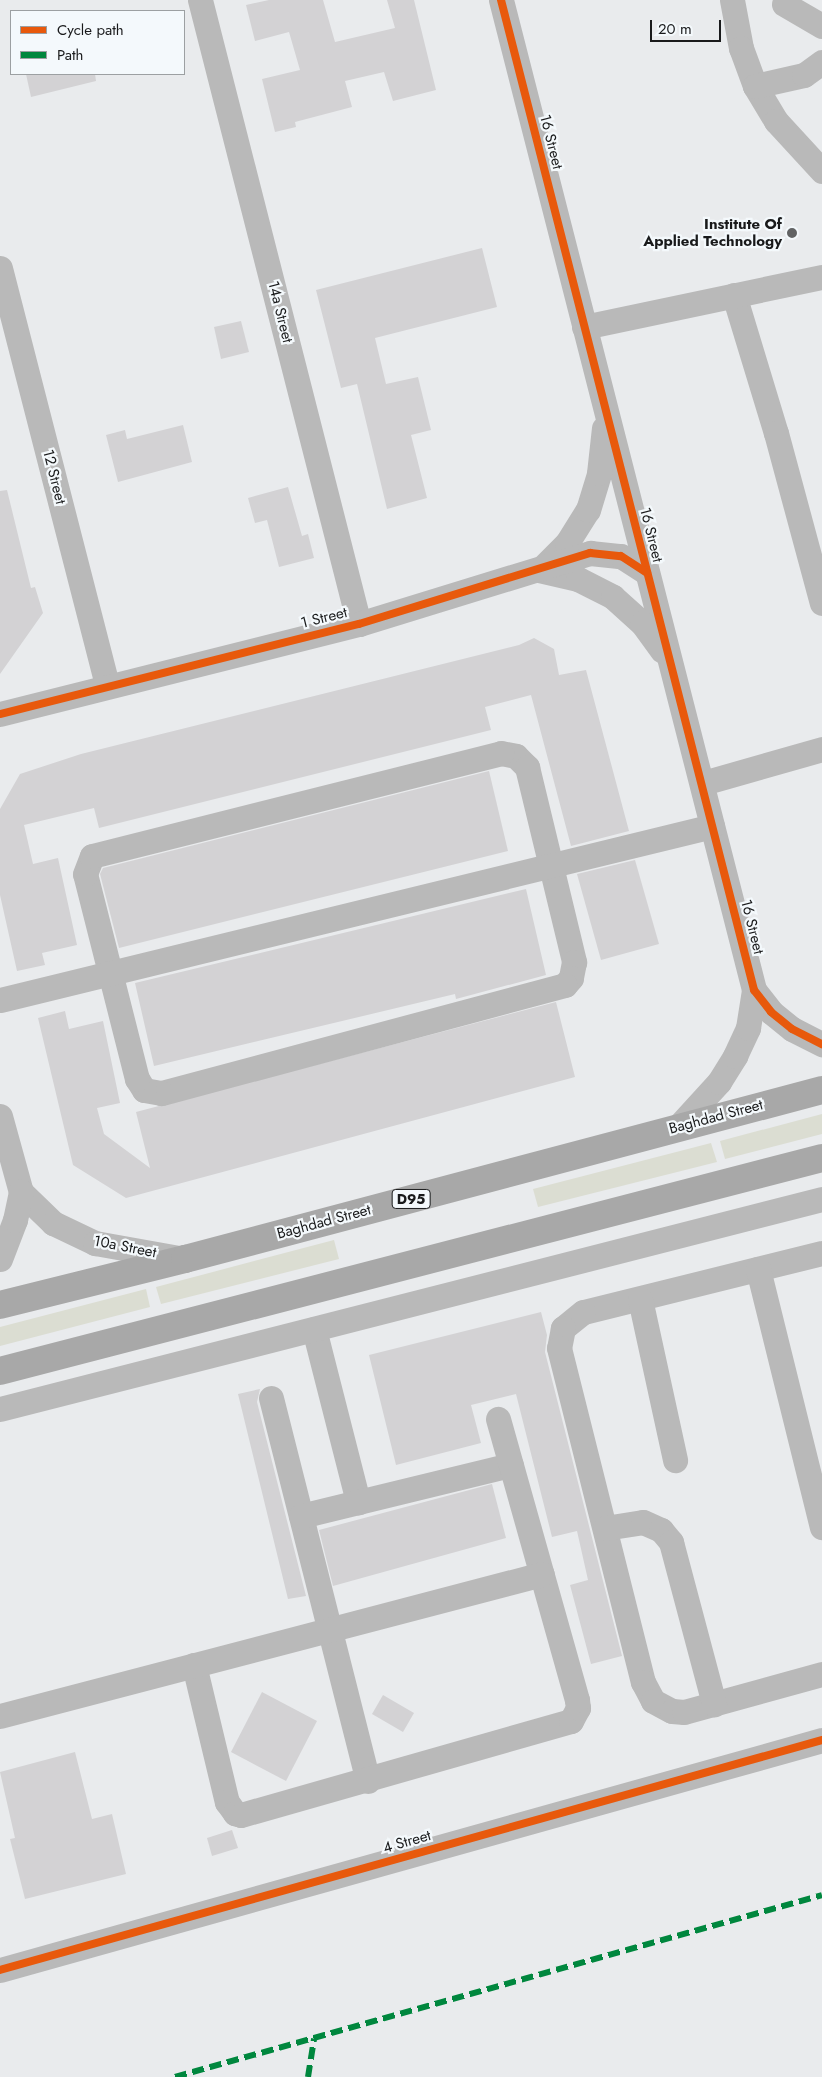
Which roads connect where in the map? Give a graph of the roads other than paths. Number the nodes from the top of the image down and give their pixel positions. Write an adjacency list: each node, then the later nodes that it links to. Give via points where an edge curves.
1 (200, 0): 18 (street, 14a Street)
2 (501, 0): 12 (street, 16 Street)
3 (732, 0): 7 (street, via 741,48)
4 (784, 4): 5 (street)
5 (822, 26)
6 (819, 69): 7 (street)
7 (755, 86): 8 (street, via 776,121)
8 (822, 171)
9 (0, 268): 13 (street, 12 Street)
10 (822, 277): 11 (street)
11 (734, 295): 12 (street); 17 (street)
12 (584, 327): 14 (street, 16 Street)
13 (10, 346): 20 (street, 12 Street)
14 (606, 411): 15 (street, 1 Street, via 599,473 588,510 567,543); 16 (street, 16 Street)
15 (539, 570): 16 (street, 1 Street, via 590,553 606,553 621,556); 18 (street, 1 Street); 19 (street, 1 Street, via 578,579 613,597 642,623)
16 (647, 573): 19 (street, 16 Street)
17 (822, 603)
18 (359, 624): 20 (street, 1 Street)
19 (670, 664): 23 (street, 16 Street)
20 (107, 686): 21 (street, 1 Street)
21 (0, 714)
22 (822, 749): 23 (street)
23 (703, 783): 24 (street, 16 Street)
24 (712, 826): 25 (street); 27 (street, 16 Street)
25 (551, 865): 26 (street); 26 (street, via 527,767 516,756 501,753 92,856 85,874); 26 (street, via 574,962 571,978 565,985 162,1093 149,1093 140,1085)
26 (110, 973): 28 (street)
27 (754, 990): 29 (street, 16 Street, via 771,1012 792,1030); 32 (street, 16 Street, via 748,1028 735,1056 709,1094)
28 (0, 1000)
29 (822, 1044)
30 (822, 1090): 32 (main road, Baghdad Street / D95)
31 (0, 1116): 34 (street)
32 (678, 1127): 38 (main road, Baghdad Street / D95)
33 (822, 1158): 43 (main road)
34 (21, 1192): 37 (street, via 15,1220); 38 (street, 10a Street, via 53,1223 72,1234 95,1243)
35 (822, 1199): 42 (street)
36 (822, 1253): 39 (street)
37 (0, 1259)
38 (185, 1260): 41 (main road, Baghdad Street / D95)
39 (758, 1268): 40 (street); 51 (street)
40 (640, 1299): 47 (street); 52 (street, via 575,1316 563,1328 559,1338)
41 (0, 1305)
42 (314, 1329): 45 (street); 49 (street)
43 (0, 1371)
44 (271, 1398): 50 (street)
45 (0, 1409)
46 (498, 1419): 48 (street)
47 (675, 1460)
48 (511, 1466): 49 (street); 53 (street)
49 (358, 1502): 50 (street)
50 (301, 1516): 54 (street)
51 (822, 1527)
52 (605, 1528): 57 (street, via 643,1522 661,1530 671,1542); 57 (street, via 647,1692 662,1707 672,1711 684,1712)
53 (542, 1574): 54 (street); 60 (street, via 577,1700 578,1708 571,1721)
54 (330, 1630): 55 (street); 60 (street)
55 (194, 1665): 58 (street); 60 (street, via 228,1802 235,1813 248,1814)
56 (822, 1674): 57 (street)
57 (714, 1704)
58 (0, 1716)
59 (822, 1740): 61 (street, 4 Street)
60 (368, 1781)
61 (0, 1970)

